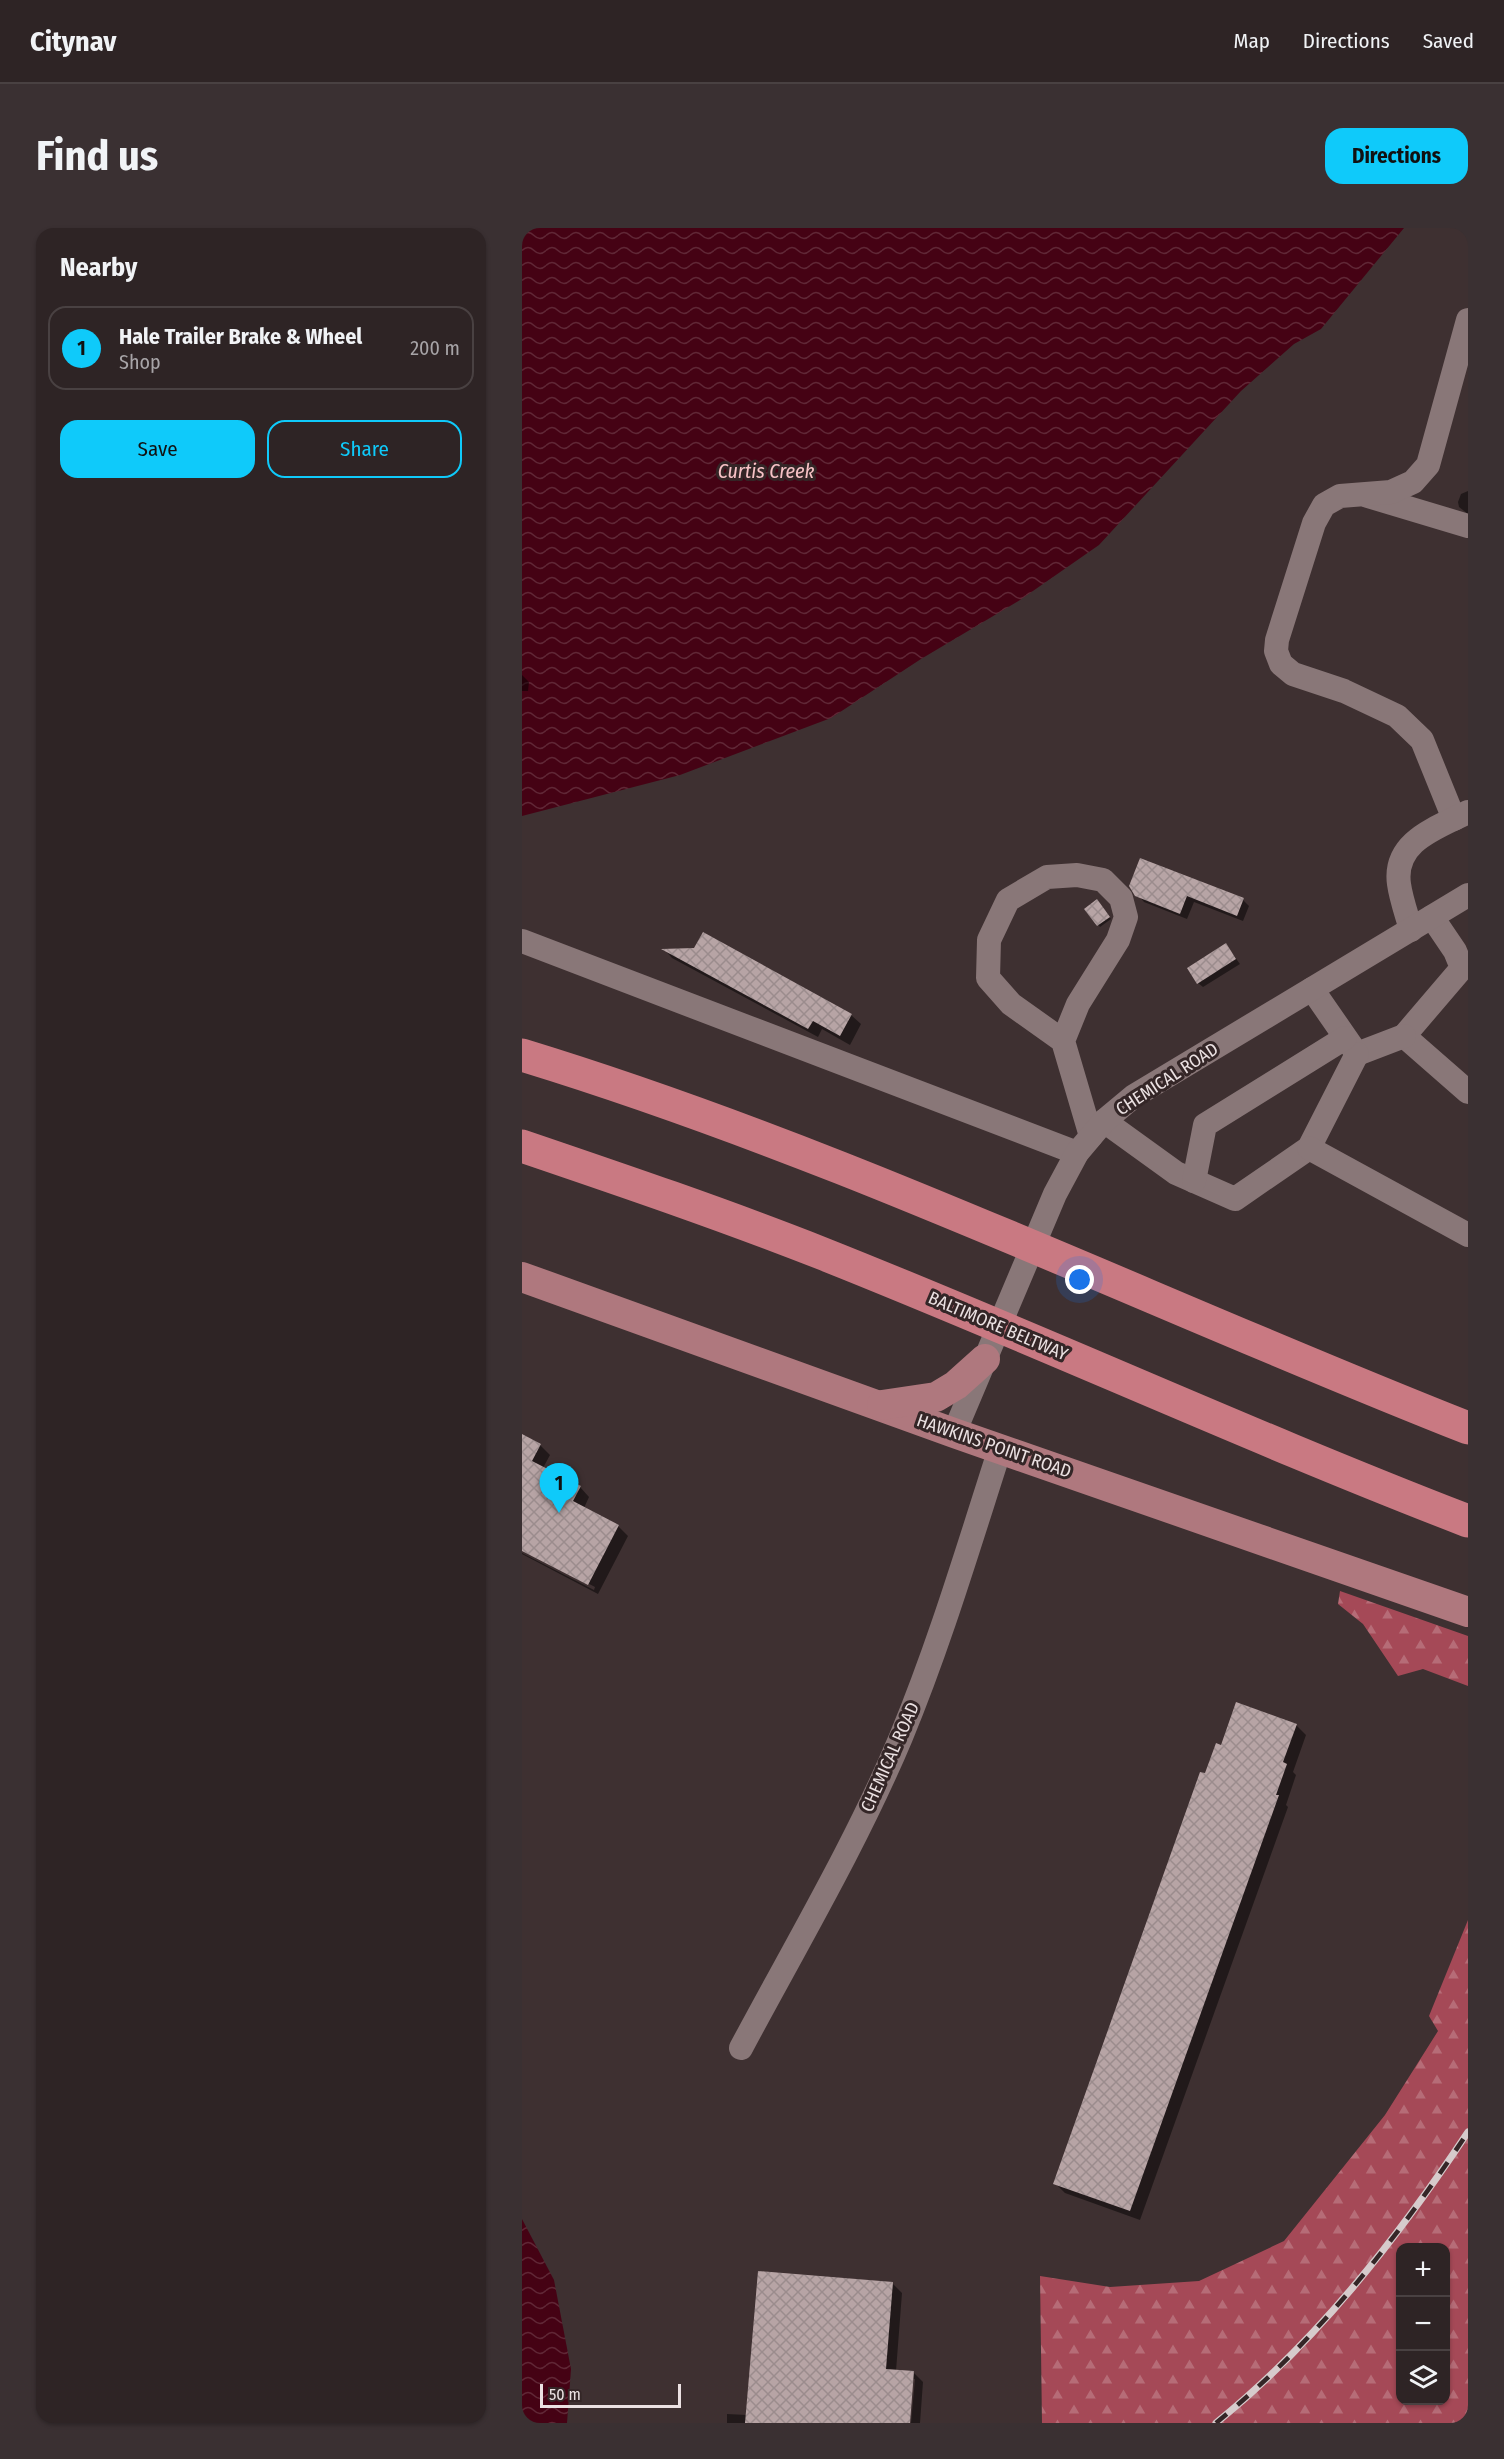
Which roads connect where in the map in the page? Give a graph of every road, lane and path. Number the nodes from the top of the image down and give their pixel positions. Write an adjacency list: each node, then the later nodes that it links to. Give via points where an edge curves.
1 (1468, 321): 2 (street, via 1428,465 1413,482 1391,492)
2 (1363, 495): 3 (street); 4 (street, via 1340,496 1324,505 1314,523 1276,651 1281,664 1293,674 1344,691 1396,716 1422,741)
3 (1468, 526)
4 (1461, 815): 7 (street, via 1404,851 1399,884)
5 (1468, 895): 6 (street, CHEMICAL ROAD)
6 (1432, 917): 7 (street, CHEMICAL ROAD); 10 (street, via 1462,968)
7 (1411, 930): 9 (street, CHEMICAL ROAD)
8 (522, 941): 15 (street)
9 (1312, 989): 12 (street); 15 (street, CHEMICAL ROAD, via 1134,1096)
10 (1404, 1036): 12 (street); 14 (street)
11 (1063, 1041): 11 (street, via 1078,1004 1118,940 1126,917 1121,898 1103,880 1077,875 1047,877 1008,900 988,940 988,978 1011,1004); 15 (street)
12 (1351, 1046): 17 (street); 18 (street, via 1205,1125)
13 (522, 1055): 23 (highway, via 709,1118 850,1172)
14 (1468, 1092)
15 (1091, 1136): 18 (street); 21 (street, CHEMICAL ROAD, via 1055,1194)
16 (522, 1146): 26 (highway, BALTIMORE BELTWAY, via 809,1249)
17 (1309, 1148): 18 (street, via 1235,1199); 19 (street)
18 (1194, 1181)
19 (1468, 1235)
20 (522, 1277): 22 (main road, HAWKINS POINT ROAD)
21 (986, 1359): 22 (main road, via 936,1397); 24 (street, CHEMICAL ROAD)
22 (879, 1406): 24 (main road, HAWKINS POINT ROAD)
23 (1468, 1428)
24 (954, 1433): 25 (main road, HAWKINS POINT ROAD)
25 (1000, 1449): 27 (main road, HAWKINS POINT ROAD); 28 (street, CHEMICAL ROAD, via 929,1666 900,1738 860,1825)
26 (1468, 1521)
27 (1468, 1612)
28 (741, 2048)

